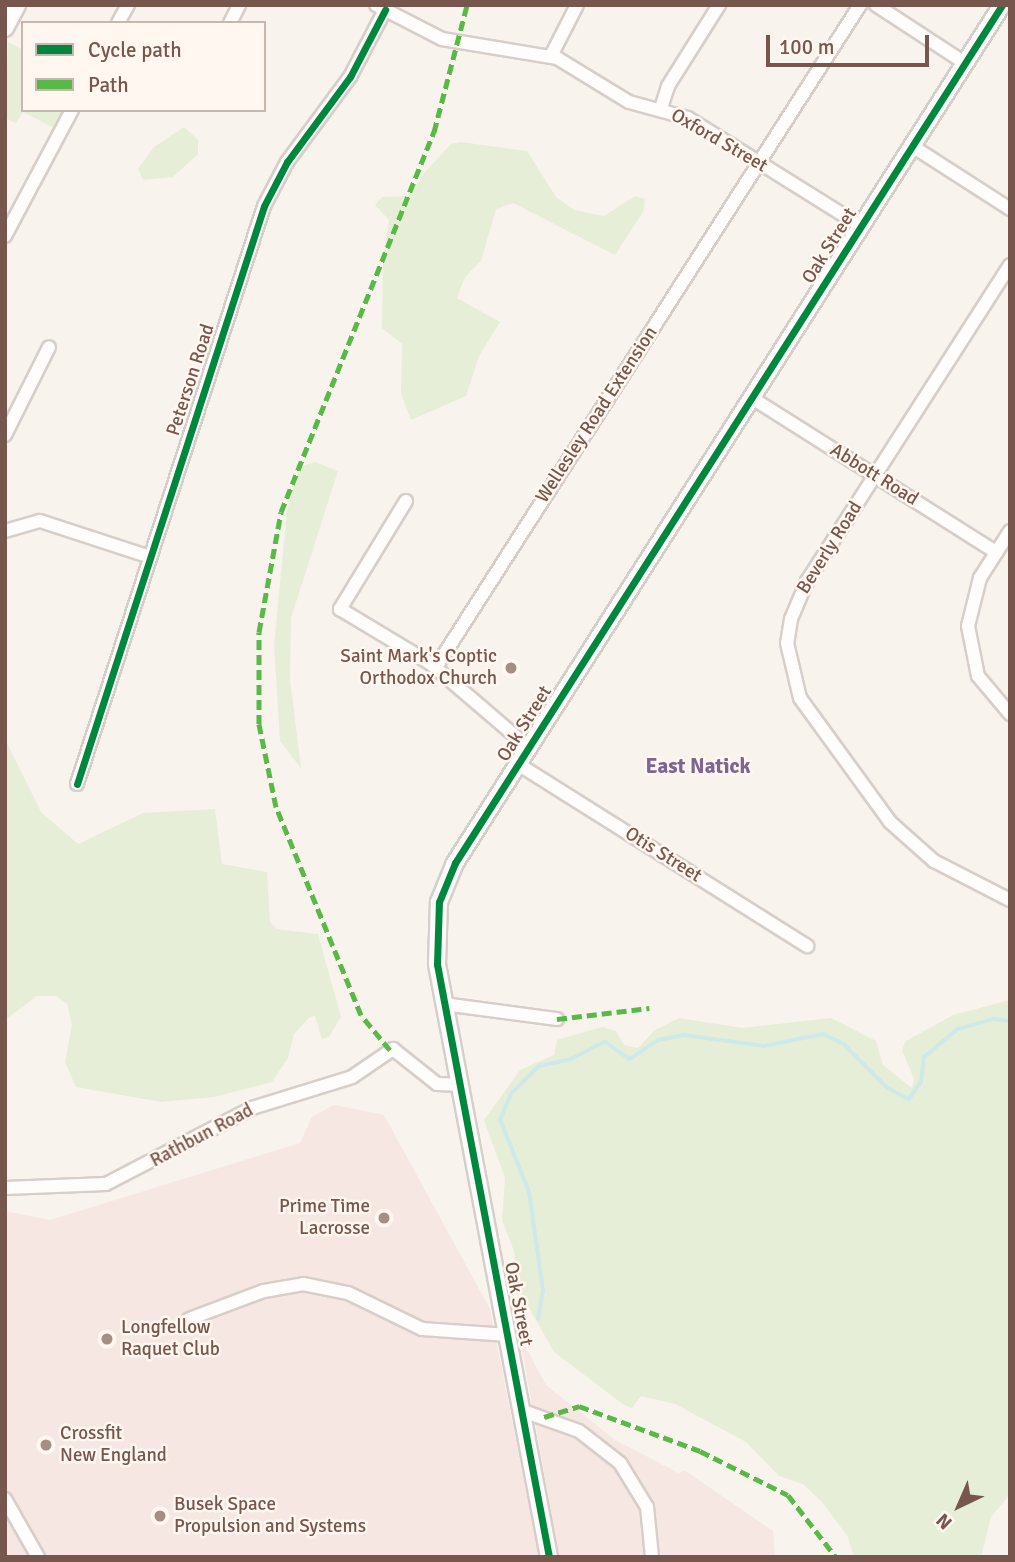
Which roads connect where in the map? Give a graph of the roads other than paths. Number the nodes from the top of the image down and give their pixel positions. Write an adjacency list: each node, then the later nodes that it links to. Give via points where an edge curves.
1 (17, 5): 12 (main road)
2 (128, 5): 10 (street)
3 (239, 5): 11 (street)
4 (578, 5): 13 (street)
5 (719, 5): 15 (street, via 668,86)
6 (860, 5): 18 (street, Wellesley Road Extension)
7 (876, 5): 14 (street)
8 (1002, 5): 14 (main road, Oak Street)
9 (380, 8): 13 (street, Oxford Street, via 450,41); 31 (street, Peterson Road, via 350,76 287,162 267,198)
10 (119, 21)
11 (231, 21)
12 (5, 28)
13 (551, 56): 15 (street, Oxford Street, via 629,102)
14 (965, 63): 17 (main road, Oak Street)
15 (661, 108): 18 (street, Oxford Street, via 688,118)
16 (71, 112): 21 (street)
17 (912, 146): 19 (street); 20 (main road, Oak Street)
18 (758, 163): 20 (street, Oxford Street); 32 (street, Wellesley Road Extension)
19 (1010, 209)
20 (861, 226): 24 (main road, Oak Street)
21 (5, 236)
22 (1010, 265): 26 (street, Beverly Road)
23 (49, 347): 25 (street)
24 (752, 398): 26 (street, Abbott Road); 34 (main road, Oak Street)
25 (5, 435)
26 (876, 476): 30 (street, Abbott Road); 37 (street, Beverly Road, via 794,607 788,643 794,684 815,723 900,832 934,861)
27 (406, 501): 32 (street, via 340,609)
28 (5, 531): 31 (street, via 40,521)
29 (1010, 531): 30 (street)
30 (996, 552): 33 (street, via 975,591 968,639 984,688)
31 (150, 557): 36 (street, Peterson Road)
32 (436, 667): 34 (street)
33 (1010, 714)
34 (529, 748): 35 (main road, Oak Street)
35 (518, 764): 38 (street, Otis Street); 39 (main road, Oak Street, via 443,889 435,940)
36 (77, 784)
37 (1010, 900)
38 (807, 946)
39 (444, 1003): 40 (street); 41 (main road, Oak Street)
40 (557, 1019)
41 (460, 1085): 42 (street, Rathbun Road, via 437,1084 393,1049 347,1079 253,1108 106,1184); 44 (main road, Oak Street)
42 (5, 1188)
43 (189, 1318): 44 (street, via 264,1291 303,1284 348,1293 422,1329)
44 (508, 1335): 45 (main road, Oak Street)
45 (523, 1411): 48 (main road, Oak Street); 49 (street, via 579,1431 620,1462 647,1507)
46 (5, 1499): 47 (street)
47 (38, 1557)
48 (549, 1557)
49 (652, 1557)

